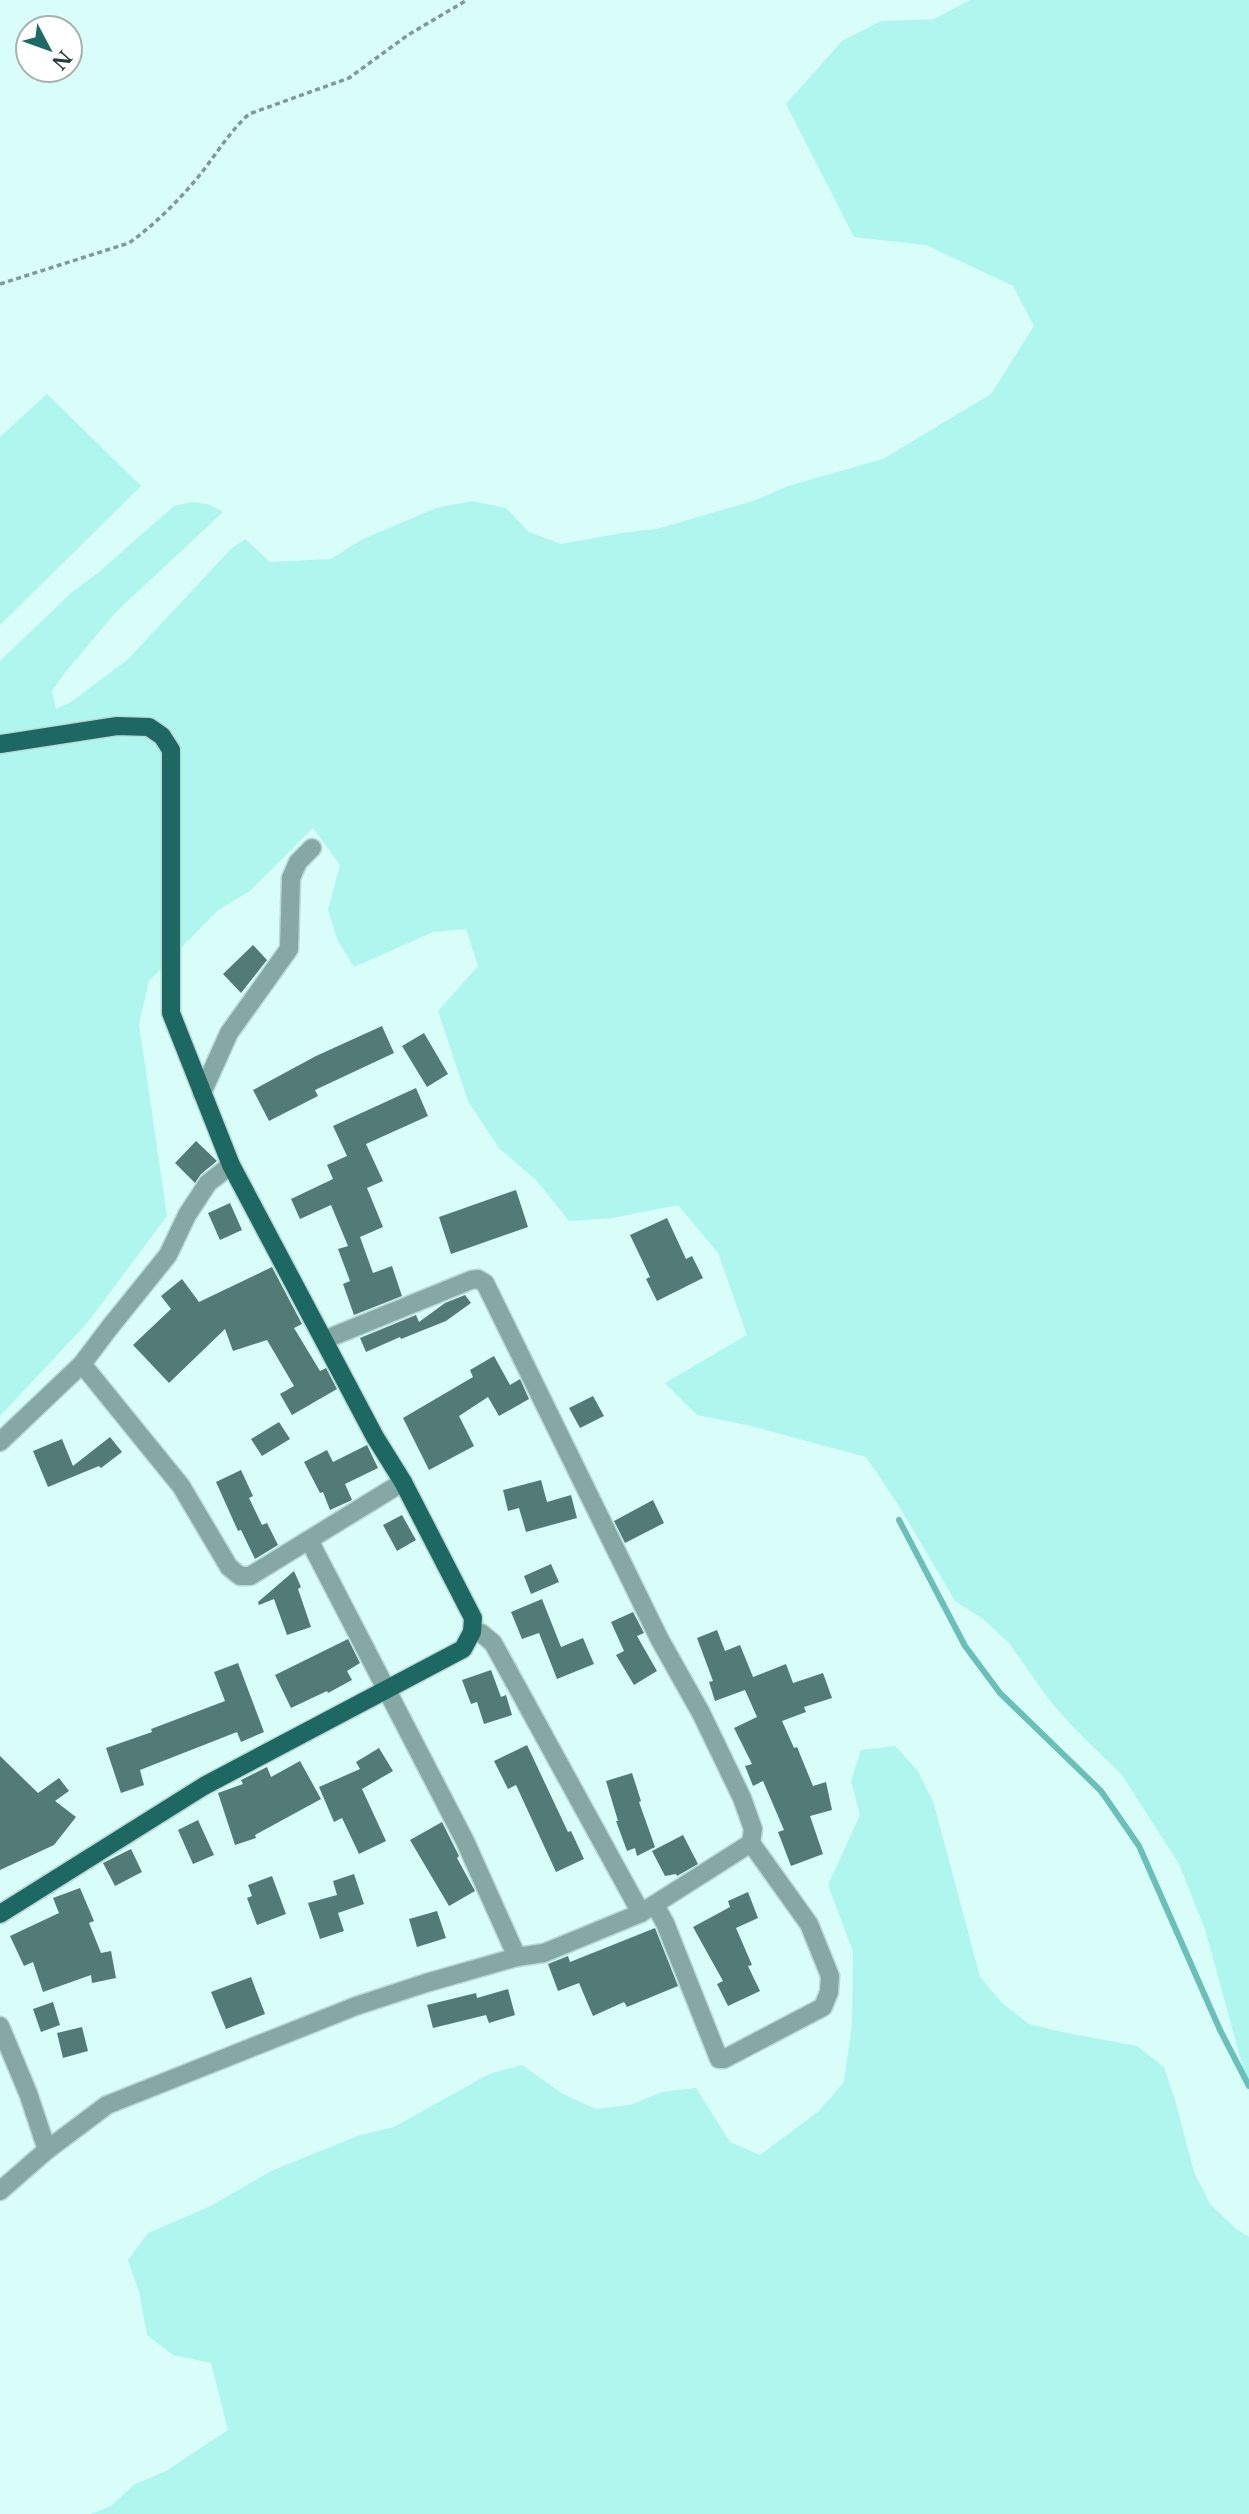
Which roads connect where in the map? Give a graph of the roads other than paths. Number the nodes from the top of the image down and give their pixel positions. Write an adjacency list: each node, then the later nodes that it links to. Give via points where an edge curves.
1 (0, 744): 3 (main road, via 117,726 149,727 167,742 171,750 170,1007)
2 (312, 848): 3 (street, via 291,878 289,949 229,1033)
3 (202, 1093): 4 (main road)
4 (231, 1165): 5 (main road); 6 (street, via 208,1183 168,1255)
5 (324, 1340): 8 (main road); 12 (street, via 471,1279 485,1283 736,1785 753,1829)
6 (82, 1364): 7 (street); 9 (street, via 180,1486 234,1572 250,1576)
7 (0, 1442)
8 (403, 1482): 9 (street); 10 (main road, via 470,1611)
9 (309, 1540): 11 (street)
10 (472, 1632): 11 (main road, via 463,1649); 13 (street, via 494,1643)
11 (387, 1690): 14 (main road, via 204,1786); 15 (street, via 466,1841)
12 (751, 1843): 13 (street); 13 (street, via 809,1924 830,1976 823,2007 719,2059 665,1923)
13 (648, 1909): 15 (street, via 544,1953)
14 (0, 1914)
15 (517, 1957): 17 (street, via 356,2006 184,2073 107,2105)
16 (0, 2025): 17 (street)
17 (47, 2150): 18 (street)
18 (0, 2191)

